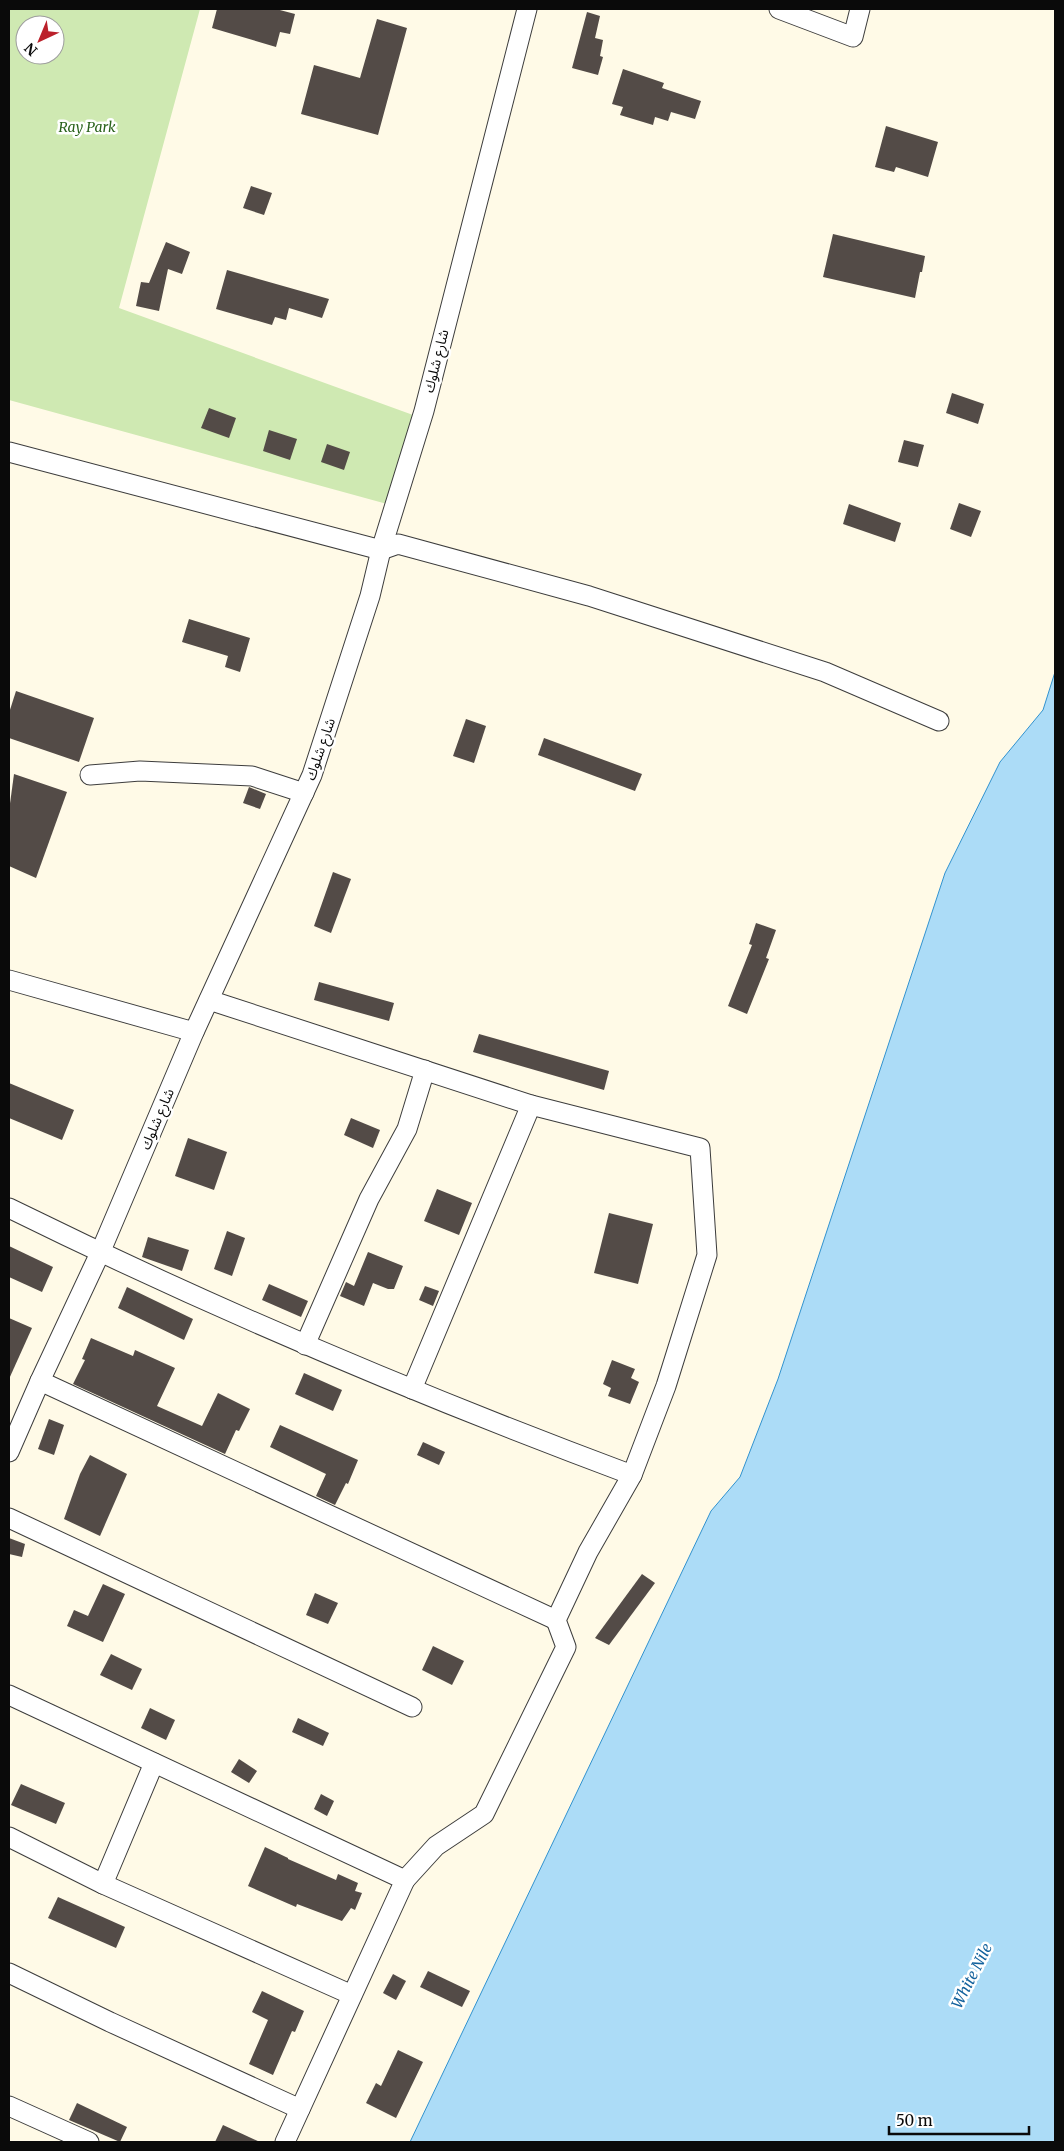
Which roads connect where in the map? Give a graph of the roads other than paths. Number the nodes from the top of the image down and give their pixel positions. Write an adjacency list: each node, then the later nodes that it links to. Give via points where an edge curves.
1 (527, 9): 5 (street, شارع شلوك, via 424,411)
2 (779, 9): 3 (street, via 853,37)
3 (860, 9)
4 (9, 452): 5 (street)
5 (381, 550): 6 (street, via 398,544 589,596 826,672); 8 (street, شارع شلوك, via 365,613)
6 (939, 721)
7 (90, 775): 8 (street, via 140,771 252,776)
8 (304, 793): 10 (street, شارع شلوك)
9 (9, 980): 11 (street)
10 (209, 1000): 11 (street, شارع شلوك); 12 (street)
11 (194, 1032): 15 (street, شارع شلوك)
12 (425, 1070): 13 (street); 16 (street, via 407,1129 369,1199)
13 (531, 1105): 18 (street); 21 (street, via 700,1148 707,1255 666,1386)
14 (9, 1208): 15 (street)
15 (100, 1253): 16 (street); 17 (street, شارع شلوك)
16 (305, 1345): 18 (street)
17 (40, 1381): 19 (street, شارع شلوك); 23 (street)
18 (412, 1389): 21 (street)
19 (17, 1412): 20 (street, شارع شلوك)
20 (9, 1452)
21 (632, 1475): 23 (street, via 588,1552)
22 (9, 1518): 25 (street)
23 (556, 1620): 28 (street, via 566,1648 484,1814 436,1846)
24 (9, 1695): 26 (street)
25 (412, 1708)
26 (154, 1763): 28 (street); 29 (street)
27 (9, 1838): 29 (street)
28 (405, 1880): 31 (street)
29 (104, 1884): 31 (street)
30 (9, 1973): 33 (street)
31 (352, 1995): 33 (street)
32 (9, 2106): 34 (street)
33 (300, 2110): 35 (street)
34 (88, 2142)
35 (285, 2142)

